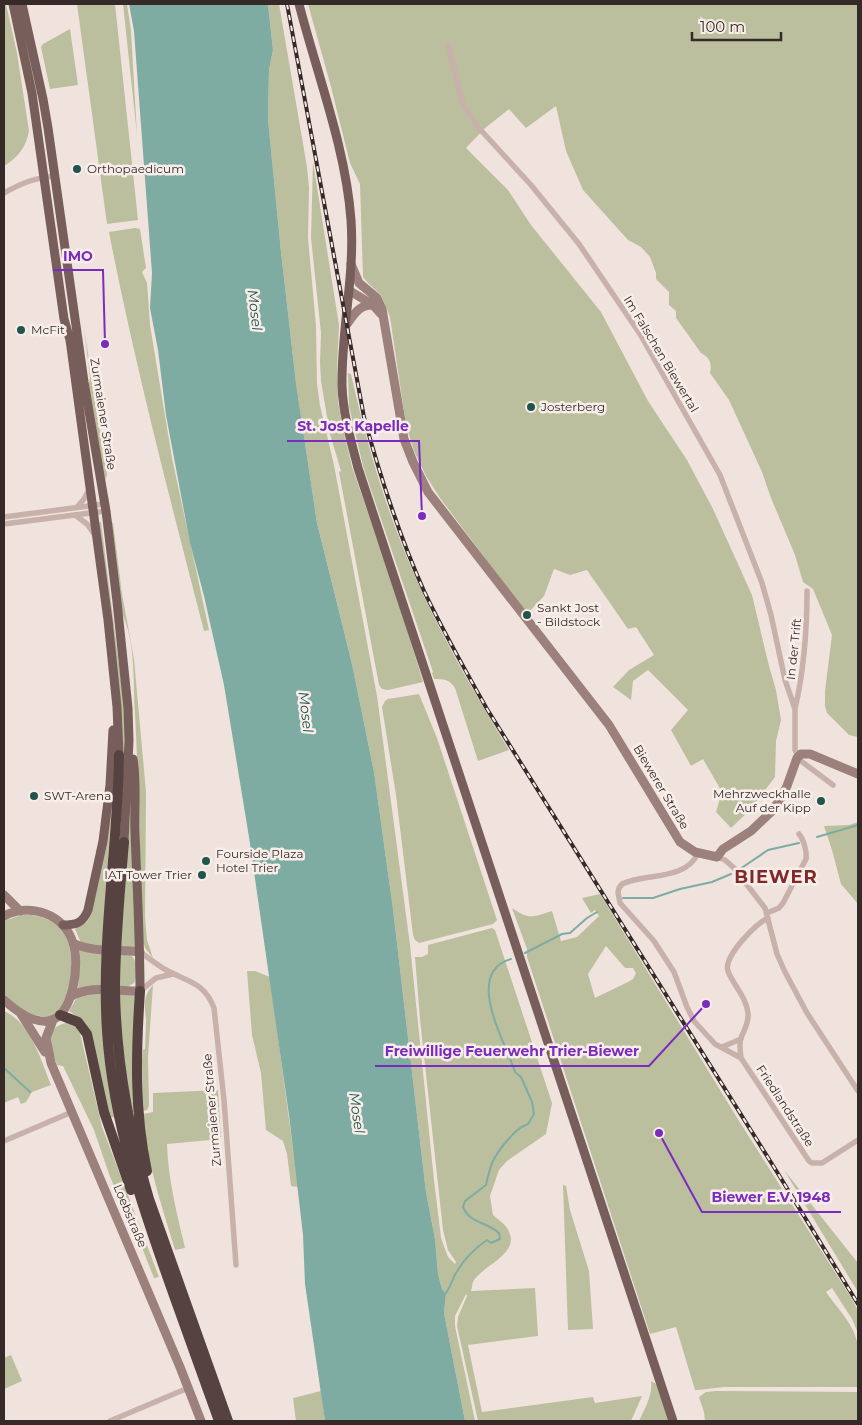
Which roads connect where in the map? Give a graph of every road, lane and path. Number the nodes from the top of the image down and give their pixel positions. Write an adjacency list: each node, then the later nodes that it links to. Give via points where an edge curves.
1 (13, 4): 6 (main road, Zurmaiener Straße, via 28,68)
2 (22, 4): 5 (main road, Zurmaiener Straße, via 44,99)
3 (299, 4): 10 (main road, via 346,186)
4 (448, 45): 26 (street, Im Falschen Biewertal, via 463,105 478,127 579,244 640,334 720,475 762,582)
5 (50, 141): 6 (main road); 7 (main road, Zurmaiener Straße)
6 (39, 142): 8 (main road, Zurmaiener Straße)
7 (55, 176): 8 (street); 18 (main road, Zurmaiener Straße)
8 (44, 177): 9 (street); 16 (main road, Zurmaiener Straße)
9 (4, 193)
10 (351, 264): 11 (street, via 359,283); 12 (main road)
11 (366, 289): 12 (street, via 358,289); 14 (street, via 380,303)
12 (350, 295): 13 (street); 15 (main road)
13 (373, 305): 14 (street); 15 (street, via 362,306)
14 (384, 320): 34 (street, Biewerer Straße, via 404,439 428,492 609,725 680,842)
15 (346, 324): 66 (main road, via 342,373 344,404 358,468)
16 (91, 485): 17 (street); 19 (main road, Zurmaiener Straße)
17 (77, 507): 19 (street); 21 (street)
18 (105, 507): 19 (street); 27 (main road, Zurmaiener Straße, via 127,690)
19 (94, 509): 20 (street); 23 (main road, Zurmaiener Straße)
20 (75, 515): 22 (street); 23 (street, via 91,528)
21 (4, 517)
22 (4, 524)
23 (99, 543): 25 (main road, Zurmaiener Straße)
24 (807, 591): 26 (street, In der Trift, via 807,624)
25 (116, 692): 28 (main road); 41 (main road, via 110,785 100,860 86,916 79,923)
26 (795, 709): 29 (street, via 794,750)
27 (130, 742): 33 (main road); 43 (main road, via 135,774)
28 (119, 755): 37 (highway)
29 (799, 756): 30 (street, via 810,754); 31 (street, via 801,761); 35 (street, via 772,811)
30 (858, 774)
31 (833, 785)
32 (800, 836): 40 (street, via 806,860 779,908)
33 (124, 842): 37 (highway)
34 (698, 854): 35 (street, Biewerer Straße); 51 (street, Friedlandstraße, via 693,863 671,874 627,882 619,888 618,897 674,972 694,1021 715,1044)
35 (717, 857): 40 (street, Biewerer Straße, via 734,868)
36 (4, 894): 38 (street)
37 (115, 900): 56 (highway, via 107,964 107,1030)
38 (20, 911): 39 (street); 41 (street, via 44,913)
39 (4, 916)
40 (767, 916): 50 (street, via 738,946 727,965 748,1012 748,1022); 54 (street, Biewerer Straße, via 785,972 807,1013)
41 (63, 925): 42 (street)
42 (73, 943): 43 (street, Zurmaiener Straße, via 89,949); 46 (street, via 75,965)
43 (140, 952): 44 (street, Zurmaiener Straße); 45 (main road)
44 (175, 974): 45 (street, via 156,978); 60 (street, Zurmaiener Straße, via 202,988 214,1008)
45 (140, 990): 46 (street, via 90,990); 56 (highway)
46 (70, 997): 49 (street, Loebstraße)
47 (4, 1000): 48 (street)
48 (20, 1012): 49 (street, via 39,1020); 53 (street)
49 (56, 1018): 53 (street, Loebstraße, via 46,1038); 59 (highway, via 78,1022 87,1034 106,1120 137,1208)
50 (741, 1039): 51 (street); 52 (street)
51 (722, 1047): 52 (street, Friedlandstraße)
52 (741, 1058): 57 (street, Friedlandstraße, via 812,1164 822,1163)
53 (50, 1063): 55 (street, Loebstraße)
54 (858, 1091)
55 (72, 1112): 58 (street); 61 (street, Loebstraße)
56 (131, 1117): 59 (highway, via 134,1179); 65 (highway, via 145,1158 153,1212)
57 (858, 1140)
58 (4, 1141)
59 (151, 1232): 64 (highway)
60 (236, 1264)
61 (188, 1388): 62 (street); 63 (street, Loebstraße)
62 (110, 1421)
63 (200, 1421)
64 (219, 1421)
65 (228, 1421)
66 (673, 1421)

